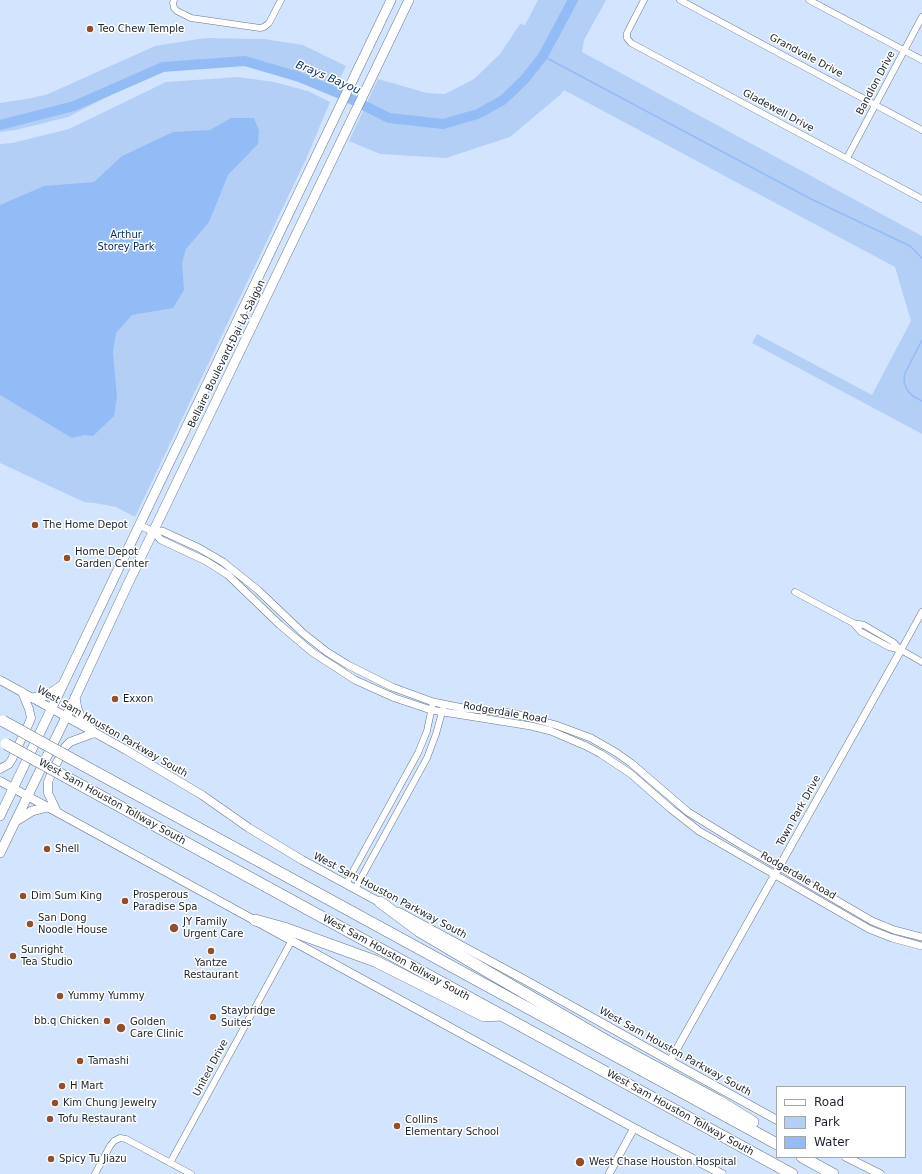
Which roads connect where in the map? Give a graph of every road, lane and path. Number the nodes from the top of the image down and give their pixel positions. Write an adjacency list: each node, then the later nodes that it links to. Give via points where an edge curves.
1 (174, 0): 2 (street, via 174,8 191,18 260,28 269,23)
2 (281, 0)
3 (391, 0): 10 (main road, Bellaire Boulevard;Đại Lộ Sàigòn)
4 (408, 0): 12 (main road, Bellaire Boulevard;Đại Lộ Sàigòn)
5 (644, 0): 15 (street, Gladewell Drive, via 627,33 631,43)
6 (680, 0): 13 (street, Grandvale Drive)
7 (809, 0): 9 (street)
8 (922, 17): 9 (street, Bandlon Drive)
9 (904, 51): 11 (street); 13 (street, Bandlon Drive)
10 (362, 59): 12 (main road); 17 (main road, Bellaire Boulevard;Đại Lộ Sàigòn)
11 (922, 60)
12 (377, 66): 18 (main road, Bellaire Boulevard;Đại Lộ Sàigòn)
13 (875, 105): 14 (street, Grandvale Drive); 15 (street, Bandlon Drive)
14 (922, 130)
15 (847, 158): 16 (street, Gladewell Drive)
16 (922, 199)
17 (249, 295): 18 (main road); 19 (main road, Bellaire Boulevard;Đại Lộ Sàigòn)
18 (264, 302): 20 (main road, Bellaire Boulevard;Đại Lộ Sàigòn)
19 (139, 525): 20 (street, Rodgerdale Road); 30 (main road, Bellaire Boulevard;Đại Lộ Sàigòn)
20 (154, 532): 21 (street, Rodgerdale Road, via 162,531 199,548 224,562); 22 (street, Rodgerdale Road, via 161,540 219,568); 32 (main road, Bellaire Boulevard;Đại Lộ Sàigòn)
21 (246, 580): 22 (street); 25 (street, Rodgerdale Road)
22 (241, 586): 27 (street, Rodgerdale Road, via 280,625)
23 (795, 592): 26 (street, via 853,623 864,625 893,642)
24 (922, 612): 26 (street, Town Park Drive)
25 (318, 645): 27 (street); 34 (street, Rodgerdale Road, via 377,680)
26 (901, 650): 28 (street); 61 (street, Town Park Drive)
27 (312, 652): 37 (street, Rodgerdale Road, via 342,673 372,689)
28 (922, 662)
29 (0, 680): 31 (main road, West Sam Houston Parkway South)
30 (62, 685): 33 (main road, via 48,695); 36 (main road, Bellaire Boulevard;Đại Lộ Sàigòn)
31 (22, 692): 33 (main road, West Sam Houston Parkway South); 47 (main road, via 31,718 9,764)
32 (75, 697): 39 (main road, Bellaire Boulevard;Đại Lộ Sàigòn); 42 (main road, via 81,718)
33 (33, 698): 36 (main road, West Sam Houston Parkway South)
34 (433, 702): 35 (street, Rodgerdale Road); 37 (street)
35 (444, 705): 38 (street); 41 (street, Rodgerdale Road, via 511,713)
36 (51, 709): 39 (main road, West Sam Houston Parkway South); 49 (main road, Bellaire Boulevard;Đại Lộ Sàigòn)
37 (431, 710): 38 (street, Rodgerdale Road); 50 (street, via 421,746)
38 (442, 713): 43 (street, Rodgerdale Road, via 531,726); 53 (street, via 431,750)
39 (66, 717): 42 (main road, West Sam Houston Parkway South); 52 (main road, Bellaire Boulevard;Đại Lộ Sàigòn)
40 (1, 720): 75 (highway, West Sam Houston Tollway South, bridge)
41 (575, 731): 43 (street); 45 (street, Rodgerdale Road)
42 (94, 733): 56 (main road, via 70,742 65,747 48,782 48,793); 63 (main road, West Sam Houston Parkway South, via 189,787 249,828)
43 (571, 739): 46 (street, Rodgerdale Road)
44 (3, 743): 70 (highway, West Sam Houston Tollway South, bridge)
45 (605, 746): 46 (street); 57 (street, Rodgerdale Road, via 631,763)
46 (601, 754): 58 (street, Rodgerdale Road, via 631,774)
47 (0, 768)
48 (0, 781): 49 (main road)
49 (13, 788): 52 (main road); 55 (main road, Bellaire Boulevard;Đại Lộ Sàigòn)
50 (397, 792): 53 (street); 63 (street)
51 (0, 795): 55 (main road)
52 (28, 796): 54 (main road); 59 (main road, Bellaire Boulevard;Đại Lộ Sàigòn)
53 (406, 797): 64 (street)
54 (48, 807): 56 (main road); 59 (main road, via 32,811)
55 (2, 812)
56 (57, 812): 66 (main road)
57 (688, 812): 58 (street); 61 (street, Rodgerdale Road)
58 (684, 819): 62 (street, Rodgerdale Road, via 699,831)
59 (15, 822): 60 (main road, Bellaire Boulevard;Đại Lộ Sàigòn)
60 (0, 853)
61 (779, 868): 62 (street, Town Park Drive); 67 (street, Rodgerdale Road, via 872,922)
62 (775, 875): 69 (street, Rodgerdale Road, via 869,929); 71 (street, Town Park Drive)
63 (346, 884): 64 (main road, West Sam Houston Parkway South)
64 (355, 889): 65 (main road, West Sam Houston Parkway South)
65 (380, 902): 71 (main road, West Sam Houston Parkway South); 74 (highway, via 419,931 607,1041 718,1101)
66 (255, 920): 68 (main road); 70 (highway, via 375,961 484,1016)
67 (922, 937)
68 (292, 940): 73 (main road); 79 (street, United Drive)
69 (922, 946)
70 (501, 1015): 84 (highway, West Sam Houston Tollway South)
71 (670, 1061): 72 (main road, West Sam Houston Parkway South)
72 (776, 1119)
73 (634, 1128): 82 (street); 83 (main road)
74 (776, 1137)
75 (776, 1143)
76 (804, 1158): 85 (highway)
77 (810, 1158): 85 (highway)
78 (848, 1158): 86 (main road)
79 (170, 1163): 80 (street, via 120,1138 110,1146); 81 (street)
80 (95, 1174)
81 (191, 1174)
82 (609, 1174)
83 (722, 1174)
84 (792, 1174)
85 (834, 1174)
86 (880, 1174)

